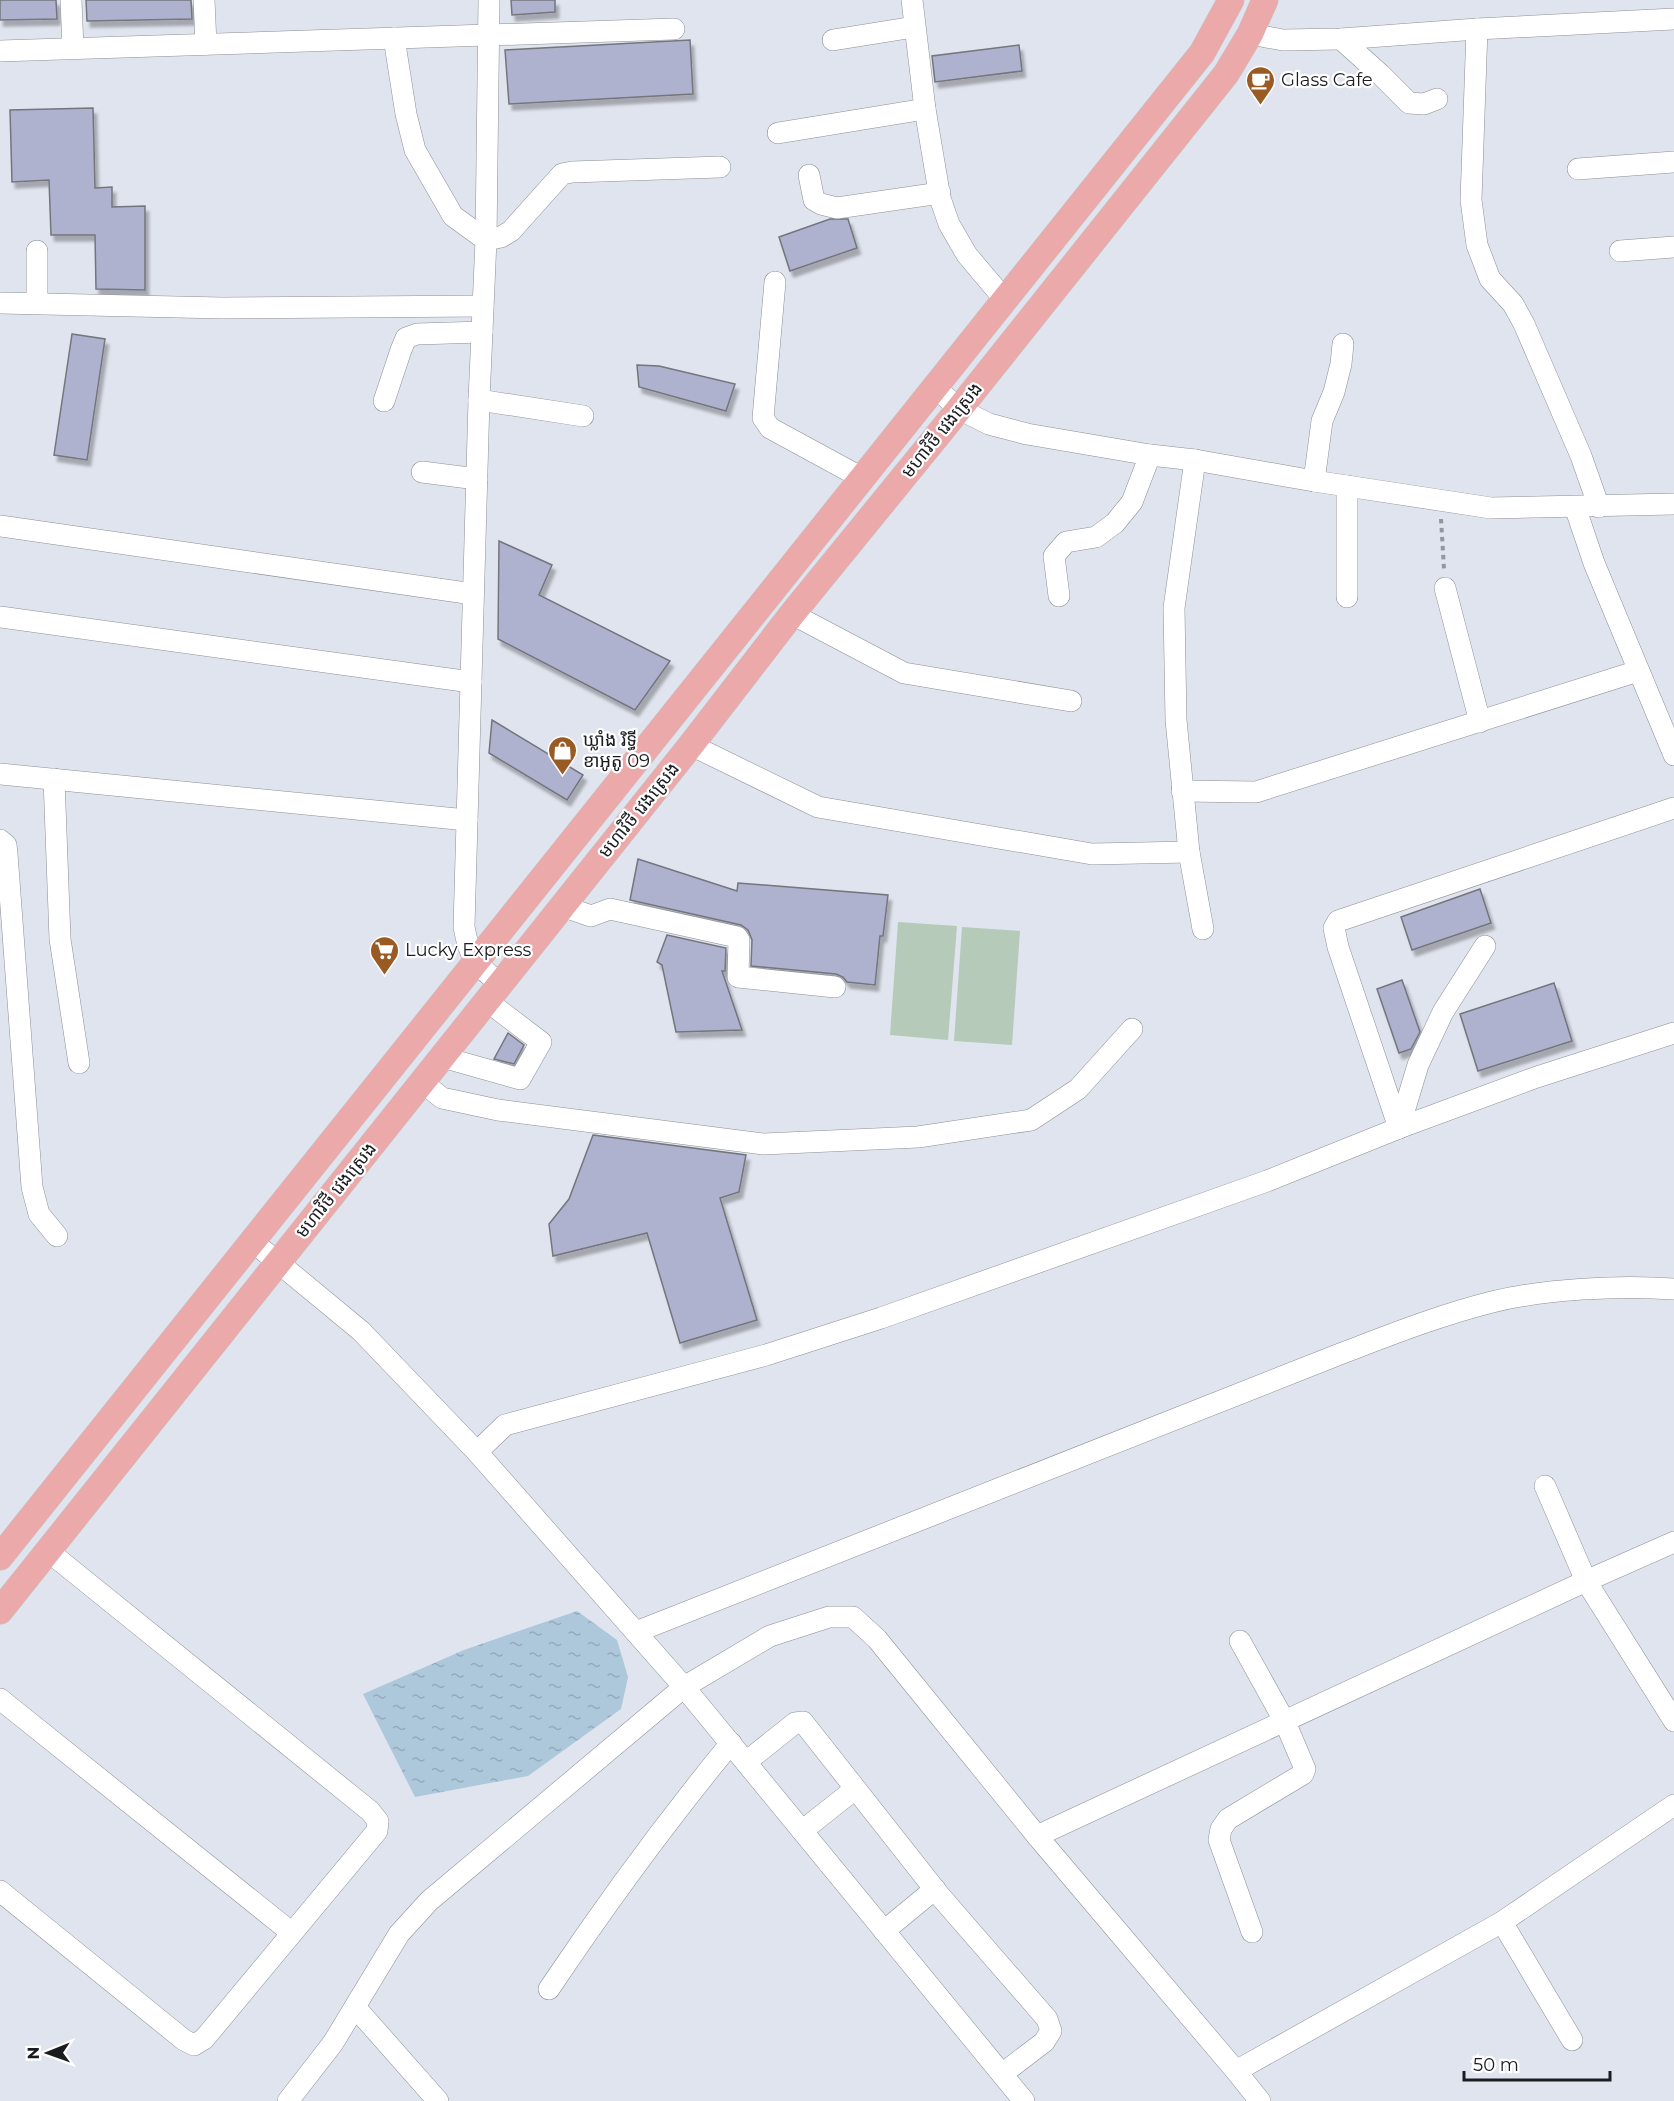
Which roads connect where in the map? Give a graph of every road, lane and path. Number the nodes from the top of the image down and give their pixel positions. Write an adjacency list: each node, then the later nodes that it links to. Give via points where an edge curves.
1 (71, 0): 17 (street)
2 (204, 0): 16 (street)
3 (489, 0): 12 (street)
4 (912, 0): 8 (street)
5 (1231, 0): 32 (main road, មហាវិថី វេងស្រេង, via 1202,53)
6 (1264, 0): 11 (main road, មហាវិថី វេងស្រេង)
7 (1674, 19): 10 (street)
8 (914, 27): 15 (street); 20 (street)
9 (675, 29): 12 (street)
10 (1476, 29): 14 (street); 53 (street, via 1471,200 1477,245 1490,279 1513,304 1524,324)
11 (1250, 34): 14 (street, via 1283,40); 41 (main road, មហាវិថី វេងស្រេង, via 1226,74)
12 (489, 35): 13 (street); 27 (street)
13 (394, 38): 16 (street); 27 (street, via 415,150 453,216)
14 (1341, 39): 19 (street, via 1408,103 1424,104)
15 (833, 40)
16 (206, 44): 17 (street)
17 (73, 48): 18 (street)
18 (0, 51)
19 (1437, 99)
20 (925, 109): 21 (street); 26 (street)
21 (778, 133)
22 (1674, 162): 24 (street)
23 (720, 167): 27 (street, via 562,174 511,231)
24 (1578, 169)
25 (809, 175): 26 (street, via 814,200 837,208)
26 (940, 193): 32 (street, via 949,224 967,255)
27 (486, 240): 35 (street)
28 (1674, 248): 30 (street)
29 (37, 251): 34 (street)
30 (1620, 251)
31 (775, 282): 46 (street, via 763,418 770,428)
32 (1005, 300): 38 (main road, មហាវិថី វេងស្រេង)
33 (0, 303): 34 (street)
34 (37, 303): 35 (street, via 222,308)
35 (483, 306): 36 (street)
36 (482, 332): 39 (street); 40 (street, via 417,334 406,338)
37 (1342, 344): 48 (street, via 1334,392 1322,420)
38 (935, 387): 41 (street); 46 (main road, មហាវិថី វេងស្រេង)
39 (479, 400): 42 (street); 47 (street)
40 (384, 401)
41 (959, 409): 43 (street, via 989,424 1027,434); 59 (main road, មហាវិថី វេងស្រេង)
42 (583, 416)
43 (1150, 455): 44 (street); 57 (street, via 1132,502 1115,523 1096,537 1066,542 1054,556)
44 (1195, 460): 48 (street); 69 (street, via 1174,608)
45 (422, 471): 47 (street)
46 (862, 478): 77 (main road, មហាវិថី វេងស្រេង)
47 (477, 479): 56 (street)
48 (1314, 481): 49 (street)
49 (1347, 486): 50 (street); 58 (street)
50 (1441, 500): 52 (street, via 1491,508); 55 (path)
51 (1674, 504): 53 (street)
52 (1575, 507): 53 (street); 61 (street)
53 (1599, 507)
54 (0, 526): 56 (street)
55 (1445, 588): 64 (street)
56 (473, 594): 62 (street)
57 (1059, 596)
58 (1347, 597)
59 (792, 614): 63 (street, via 904,673); 65 (main road, មហាវិថី វេងស្រេង)
60 (0, 617): 62 (street)
61 (1638, 671): 64 (street); 66 (street)
62 (471, 682): 71 (street)
63 (1071, 701)
64 (1480, 722): 69 (street, via 1256,792)
65 (691, 745): 73 (street, via 818,807 1092,854); 74 (main road, មហាវិថី វេងស្រេង)
66 (1674, 755)
67 (0, 774): 68 (street)
68 (54, 779): 71 (street); 83 (street, via 60,939)
69 (1182, 791): 73 (street)
70 (1674, 808): 85 (street, via 1338,921 1334,928 1338,947)
71 (467, 820): 77 (street, via 464,927)
72 (0, 840): 86 (street, via 6,845 7,854 32,1187 39,1214)
73 (1189, 852): 75 (street)
74 (562, 906): 78 (street, via 591,916 610,909 737,937 738,977); 79 (main road, មហាវិថី វេងស្រេង)
75 (1203, 929)
76 (1485, 946): 85 (street, via 1443,1012 1418,1065)
77 (475, 963): 79 (street); 87 (main road, មហាវិថី វេងស្រេង)
78 (835, 987)
79 (494, 992): 82 (main road, មហាវិថី វេងស្រេង); 82 (street, via 541,1042 520,1079)
80 (1132, 1029): 84 (street, via 1078,1089 1031,1120 918,1137 764,1144 498,1110 442,1098)
81 (1674, 1033): 85 (street, via 1537,1077)
82 (442, 1057): 84 (main road, មហាវិថី វេងស្រេង)
83 (79, 1063)
84 (422, 1082): 88 (main road, មហាវិថី វេងស្រេង)
85 (1399, 1128): 90 (street, via 1267,1181 881,1318 766,1355 505,1425)
86 (57, 1236)
87 (252, 1241): 88 (street); 94 (main road, មហាវិថី វេងស្រេង)
88 (277, 1263): 90 (street, via 361,1331); 93 (main road, មហាវិថី វេងស្រេង)
89 (1674, 1289): 97 (street, via 1546,1292 1492,1302 1430,1321)
90 (477, 1452): 97 (street)
91 (1545, 1486): 95 (street)
92 (1674, 1542): 95 (street)
93 (48, 1551): 96 (main road, មហាវិថី វេងស្រេង); 114 (street, via 378,1821 377,1831)
94 (0, 1557)
95 (1586, 1581): 101 (street); 102 (street)
96 (0, 1611)
97 (636, 1632): 99 (street)
98 (1240, 1641): 102 (street)
99 (684, 1687): 103 (street); 108 (street, via 770,1636 829,1617 853,1617 877,1640); 116 (street, via 429,1901 399,1934)
100 (0, 1699): 114 (street)
101 (1674, 1721)
102 (1285, 1722): 108 (street); 113 (street, via 1304,1762 1303,1774 1228,1819 1219,1840)
103 (731, 1743): 104 (street); 115 (street, via 676,1809)
104 (746, 1762): 105 (street, via 803,1722); 107 (street)
105 (855, 1788): 107 (street); 109 (street)
106 (1674, 1805): 111 (street)
107 (802, 1831): 112 (street)
108 (1037, 1836): 118 (street)
109 (935, 1889): 112 (street); 119 (street, via 1047,2019 1051,2031 1044,2042)
110 (0, 1891): 114 (street, via 194,2045 204,2039)
111 (1502, 1922): 117 (street); 118 (street)
112 (884, 1931): 119 (street)
113 (1252, 1932)
114 (292, 1933)
115 (549, 1989)
116 (355, 2007): 120 (street); 121 (street)
117 (1572, 2040)
118 (1236, 2071): 123 (street)
119 (1002, 2074): 122 (street)
120 (288, 2101)
121 (438, 2101)
122 (1024, 2101)
123 (1260, 2101)

